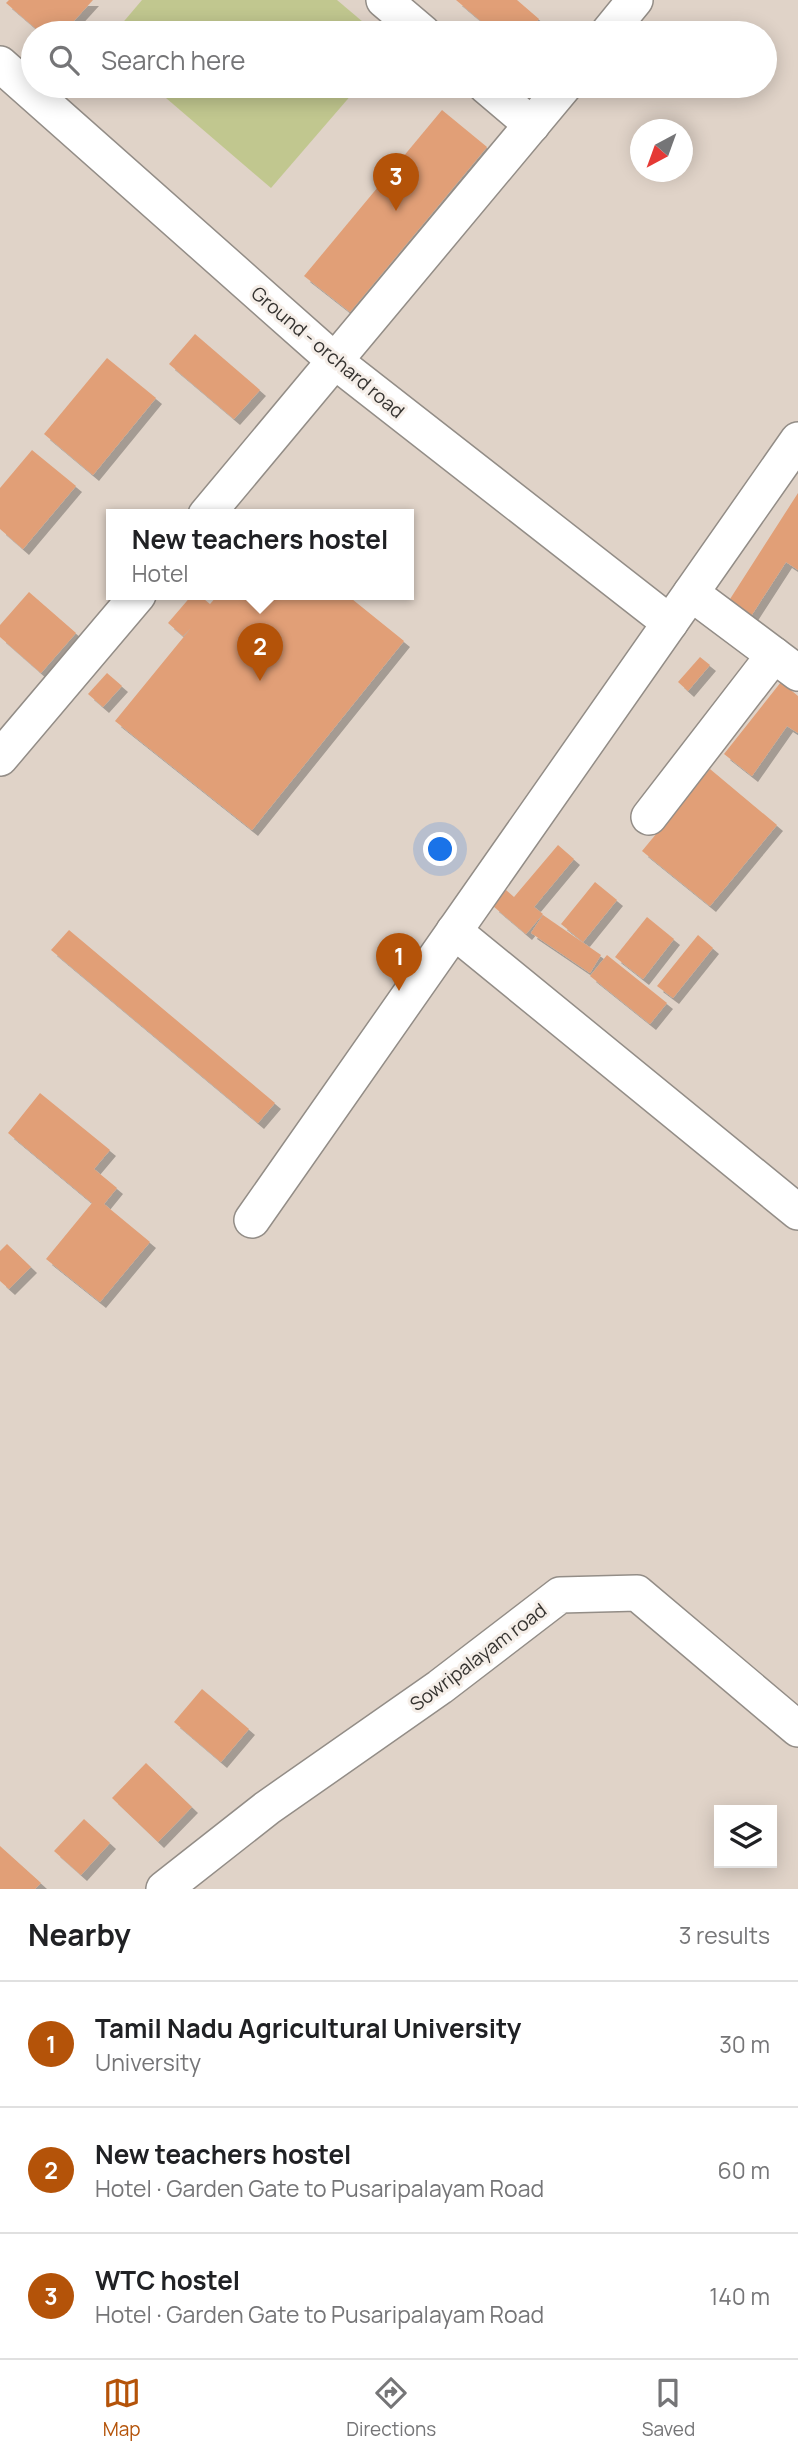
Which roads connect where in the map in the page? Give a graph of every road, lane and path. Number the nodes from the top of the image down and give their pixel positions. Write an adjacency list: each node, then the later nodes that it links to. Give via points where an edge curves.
1 (384, 0): 3 (street)
2 (635, 0): 4 (street)
3 (409, 21)
4 (618, 21)
5 (0, 64): 6 (street, Ground - orchard road)
6 (21, 83)
7 (38, 98): 11 (street, Ground - orchard road)
8 (500, 98): 10 (street)
9 (554, 98): 10 (street)
10 (532, 125): 11 (street)
11 (336, 362): 13 (street); 16 (street, Ground - orchard road)
12 (798, 440): 14 (street)
13 (211, 509)
14 (691, 593): 16 (street); 17 (street)
15 (134, 600): 18 (street)
16 (670, 623): 20 (street)
17 (786, 664): 19 (street)
18 (0, 758)
19 (649, 817)
20 (454, 932): 21 (street); 22 (street)
21 (798, 1212)
22 (253, 1220)
23 (798, 1729): 24 (street, Sowripalayam road, via 637,1592 560,1595 440,1687 267,1808)
24 (164, 1889)

